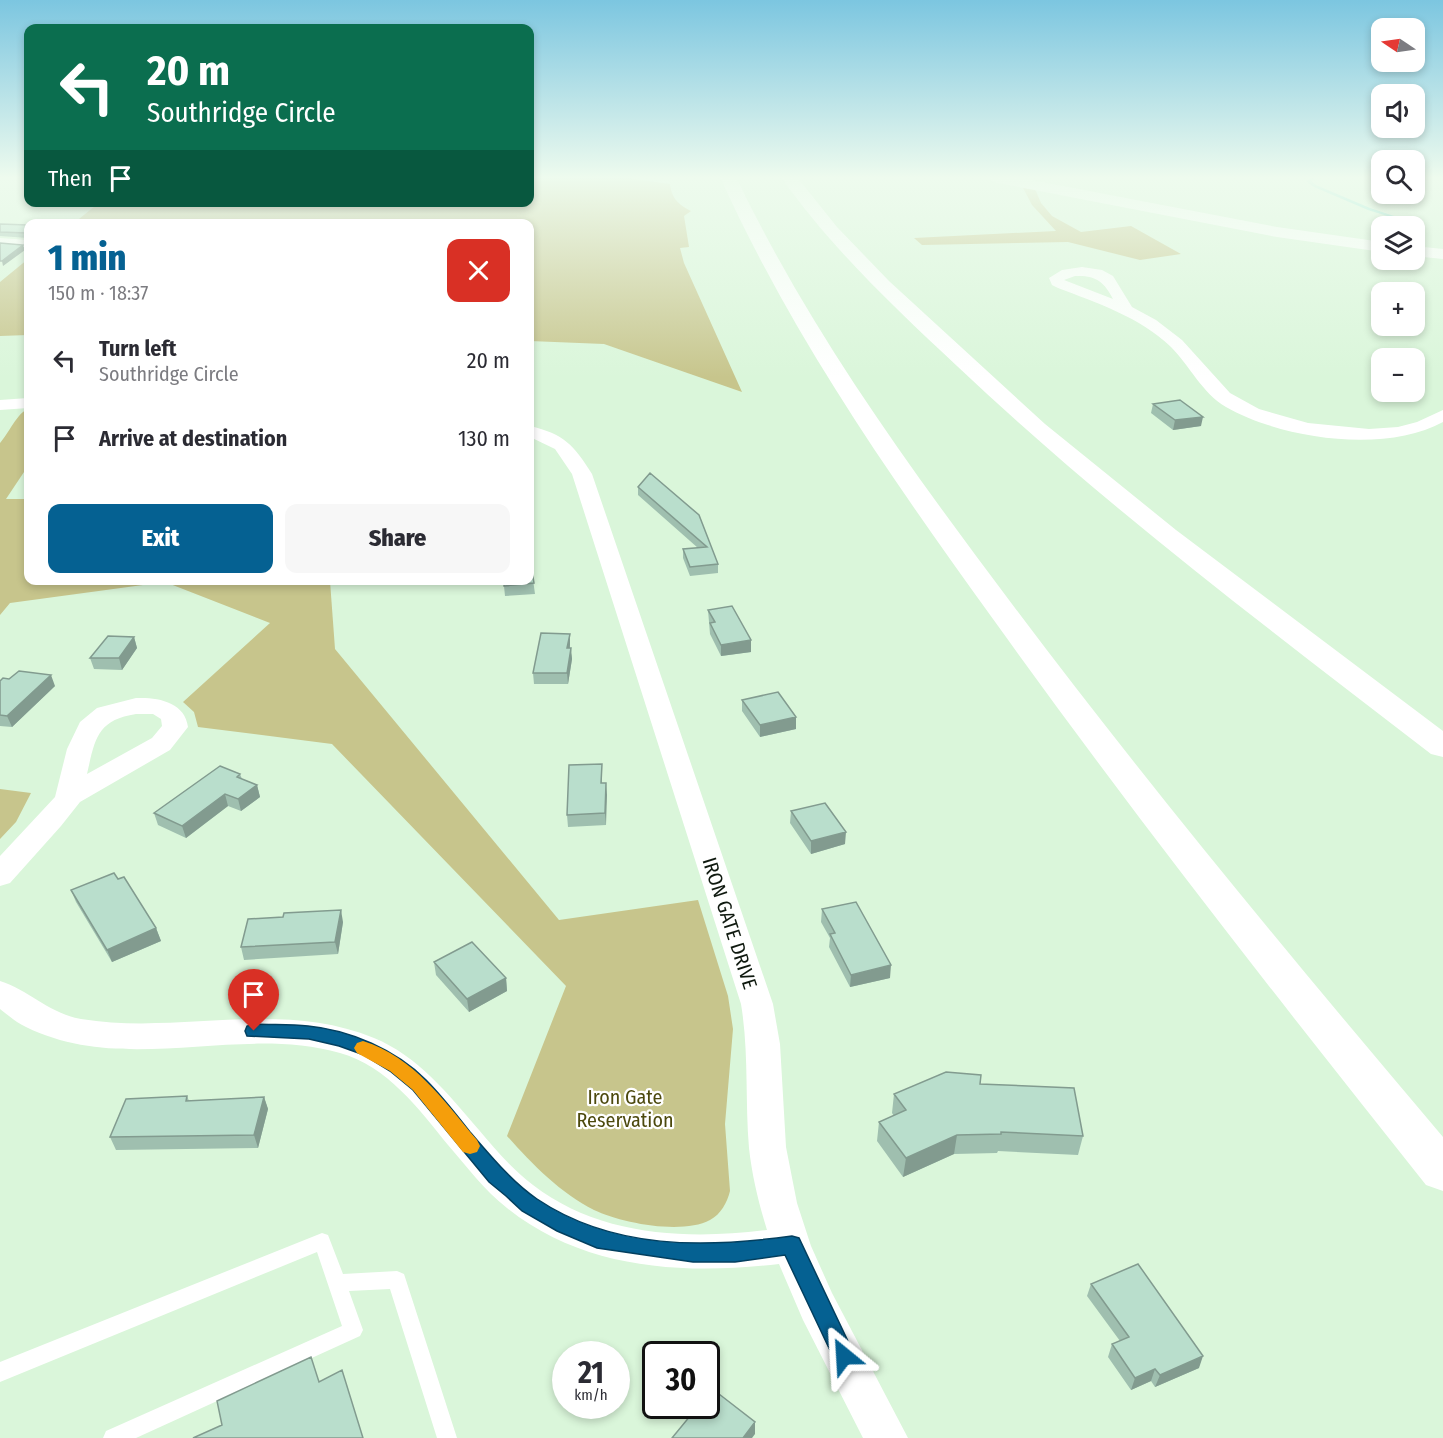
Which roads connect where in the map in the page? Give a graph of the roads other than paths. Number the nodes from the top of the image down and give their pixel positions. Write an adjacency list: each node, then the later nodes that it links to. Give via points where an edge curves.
1 (759, 244): 14 (main road, via 811,336 907,481 1072,706 1220,898)
2 (843, 244): 10 (main road, via 1037,429 1166,536)
3 (1425, 252): 4 (main road)
4 (1443, 254)
5 (1125, 308): 7 (street, via 1173,340 1220,394 1260,416 1318,430 1370,434 1414,429)
6 (15, 404): 8 (street)
7 (1443, 415)
8 (0, 421)
9 (534, 432): 15 (street, IRON GATE DRIVE, via 552,437 567,449 582,474 744,964 763,1030 770,1166)
10 (1443, 747)
11 (69, 796): 12 (street)
12 (0, 876)
13 (0, 993): 15 (street, via 42,1022 107,1037 276,1030 309,1032 341,1040 370,1050 397,1066 419,1085 496,1176 530,1204 565,1225 604,1241 693,1253 735,1253)
14 (1443, 1171)
15 (792, 1245): 20 (street, IRON GATE DRIVE, via 811,1291)
16 (336, 1283): 17 (lane, via 322,1241); 18 (lane, via 353,1330); 19 (lane, via 398,1281)
17 (0, 1372)
18 (113, 1438)
19 (447, 1438)
20 (886, 1438)

